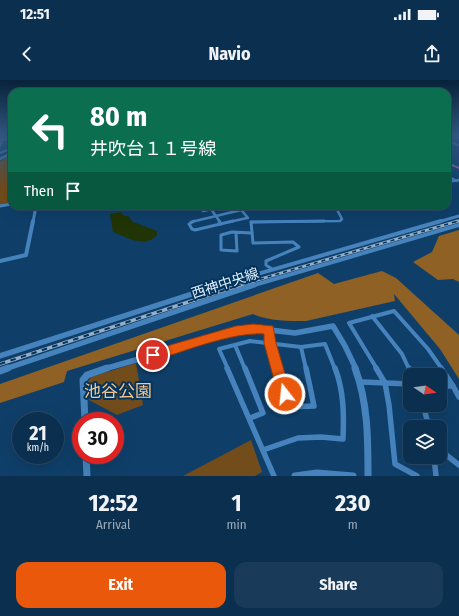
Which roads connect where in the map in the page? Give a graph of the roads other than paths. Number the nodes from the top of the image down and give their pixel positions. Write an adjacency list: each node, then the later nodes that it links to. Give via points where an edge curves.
1 (459, 164): 2 (street)
2 (457, 167)
3 (35, 210): 18 (street, via 26,255)
4 (206, 210): 8 (street)
5 (211, 210): 10 (street)
6 (241, 210): 10 (street); 11 (street)
7 (337, 210): 12 (street, via 342,219 340,221)
8 (203, 211)
9 (459, 215): 14 (street); 14 (street, 西神中央線)
10 (216, 216): 13 (street); 13 (street, via 189,224 195,230)
11 (247, 218): 12 (street); 13 (street)
12 (251, 222): 16 (street)
13 (221, 224)
14 (422, 226): 19 (street, 西神中央線)
15 (459, 226): 27 (street, 西神中央線, via 270,280)
16 (252, 232): 17 (street); 19 (street, via 253,243 293,242 298,245 297,249 266,261 266,265)
17 (236, 233): 17 (street, via 221,235 221,250 237,251)
18 (0, 261)
19 (272, 269): 25 (street, 西神中央線)
20 (372, 316): 26 (street, via 402,354); 29 (street, via 349,323); 32 (street, via 394,311 428,349)
21 (269, 330): 22 (street); 28 (street, via 312,332 333,326 353,360); 34 (street, via 253,328 236,331 87,375 83,380)
22 (270, 343): 23 (street, via 250,341); 24 (street); 24 (street, via 288,407 314,406)
23 (235, 345): 35 (street, via 263,413); 35 (street, via 219,349)
24 (301, 348): 36 (street, via 326,344 340,382 344,415 343,439 298,438)
25 (0, 355)
26 (409, 368)
27 (0, 371)
28 (362, 382): 29 (street); 45 (street, via 368,428)
29 (385, 383): 30 (street); 46 (street, via 394,464)
30 (403, 384)
31 (447, 386): 32 (street)
32 (453, 386): 33 (street)
33 (459, 397)
34 (84, 412)
35 (250, 418): 36 (street)
36 (263, 450): 42 (street)
37 (447, 456): 40 (street)
38 (86, 464): 41 (street)
39 (435, 464): 47 (street)
40 (459, 465)
41 (87, 476)
42 (274, 476)
43 (295, 476): 44 (street, via 307,472)
44 (353, 476)
45 (368, 476)
46 (417, 476)
47 (436, 476)

